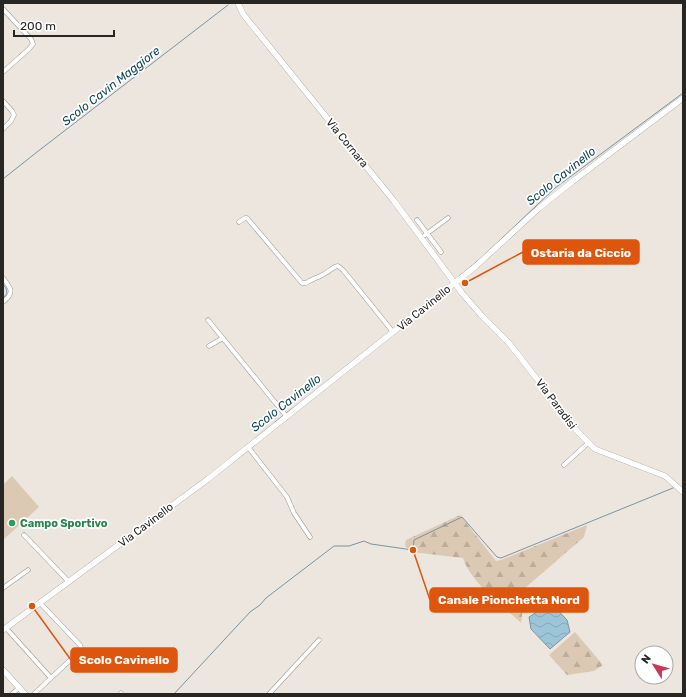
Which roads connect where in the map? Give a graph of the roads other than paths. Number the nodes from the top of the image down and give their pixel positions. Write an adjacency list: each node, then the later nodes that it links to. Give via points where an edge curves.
1 (238, 3): 11 (street, Via Cornara, via 243,14)
2 (3, 9): 3 (street, via 33,44)
3 (3, 72)
4 (683, 98): 14 (street, Via Cavinello, via 538,209 487,257)
5 (3, 101): 6 (street, via 14,115)
6 (3, 129)
7 (448, 218): 10 (street)
8 (417, 220): 10 (street)
9 (239, 222): 17 (street, Via Cavinello, via 247,218 302,283 324,274 333,266 338,266)
10 (427, 234): 11 (street); 12 (street)
11 (422, 238): 14 (street, Via Cornara)
12 (440, 252)
13 (3, 278): 15 (street, via 11,292)
14 (454, 283): 17 (street, Via Cavinello); 21 (street, Via Paradisi, via 509,343)
15 (3, 302)
16 (208, 320): 18 (street)
17 (392, 331): 20 (street, Via Cavinello)
18 (223, 338): 19 (street); 20 (street)
19 (209, 346)
20 (285, 415): 22 (street, Via Cavinello)
21 (588, 443): 23 (street); 24 (street, Via Paradisi, via 602,452 665,476)
22 (248, 447): 26 (street, via 287,497 294,513); 28 (street, Via Cavinello)
23 (564, 465)
24 (683, 492)
25 (24, 535): 28 (street)
26 (310, 536)
27 (28, 570): 29 (street)
28 (69, 582): 30 (street, Via Cavinello)
29 (3, 588)
30 (40, 603): 31 (street, Via Cavinello); 34 (street, via 81,648)
31 (5, 629): 34 (street)
32 (320, 640): 39 (street)
33 (4, 673): 35 (street)
34 (51, 678): 38 (street)
35 (19, 688): 36 (street); 37 (street)
36 (12, 694)
37 (25, 694)
38 (34, 694)
39 (269, 694)

